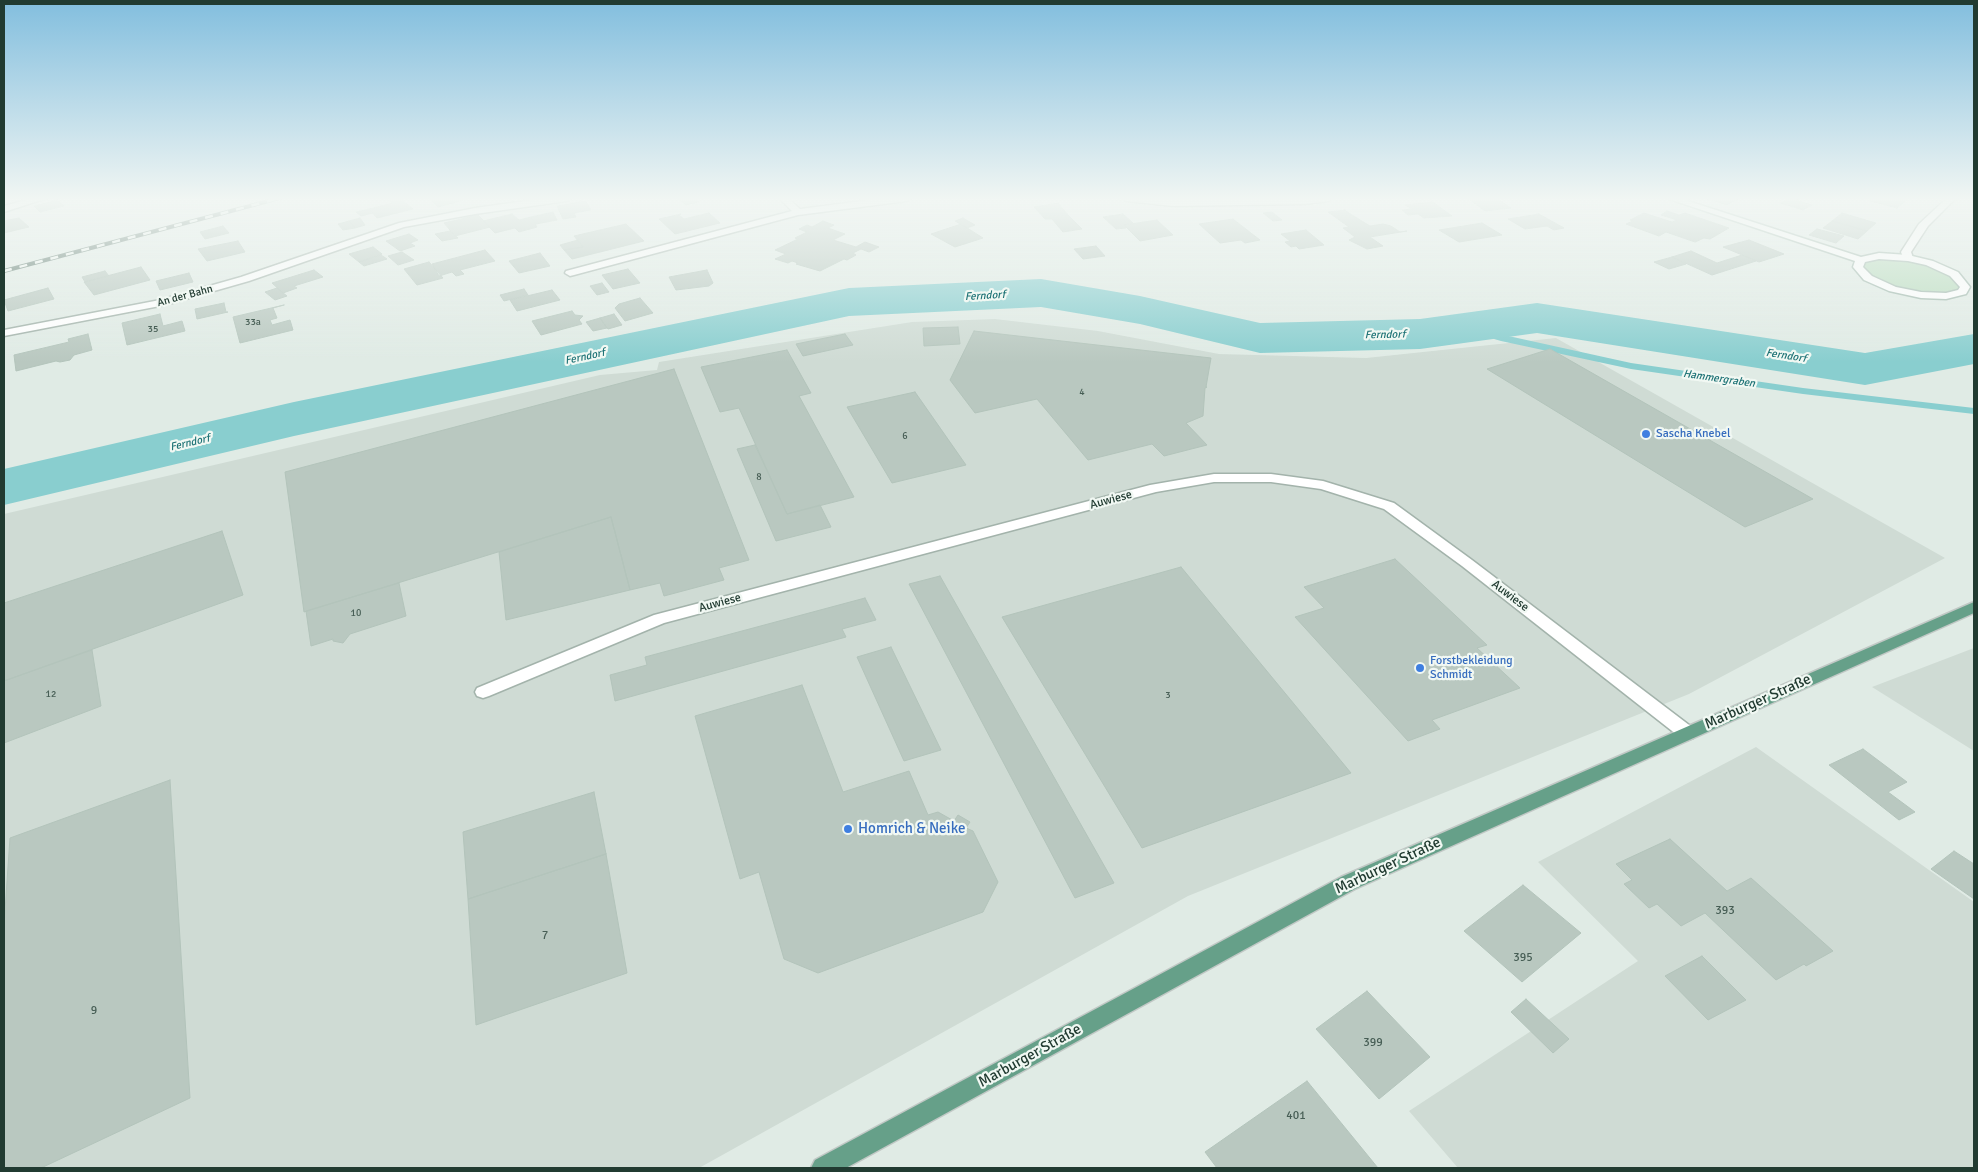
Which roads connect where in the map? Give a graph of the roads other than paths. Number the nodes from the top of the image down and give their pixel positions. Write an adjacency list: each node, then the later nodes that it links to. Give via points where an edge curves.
1 (322, 253): 10 (street, An der Bahn, via 244,280 162,303)
2 (646, 253): 7 (street)
3 (1838, 253): 6 (street)
4 (1906, 253): 5 (street)
5 (1908, 258): 6 (street, via 1879,256); 8 (street, via 1954,274 1964,284)
6 (1861, 260): 8 (street, via 1858,267 1861,272 1893,288 1934,296)
7 (570, 273)
8 (1962, 292): 9 (street)
9 (1974, 296)
10 (4, 334)
11 (1974, 607): 13 (main road, Marburger Straße)
12 (483, 692): 13 (street, Auwiese, via 659,619 1155,488 1214,478 1272,478 1323,485 1389,506)
13 (1687, 734): 14 (main road, Marburger Straße, via 1348,883)
14 (823, 1168)

